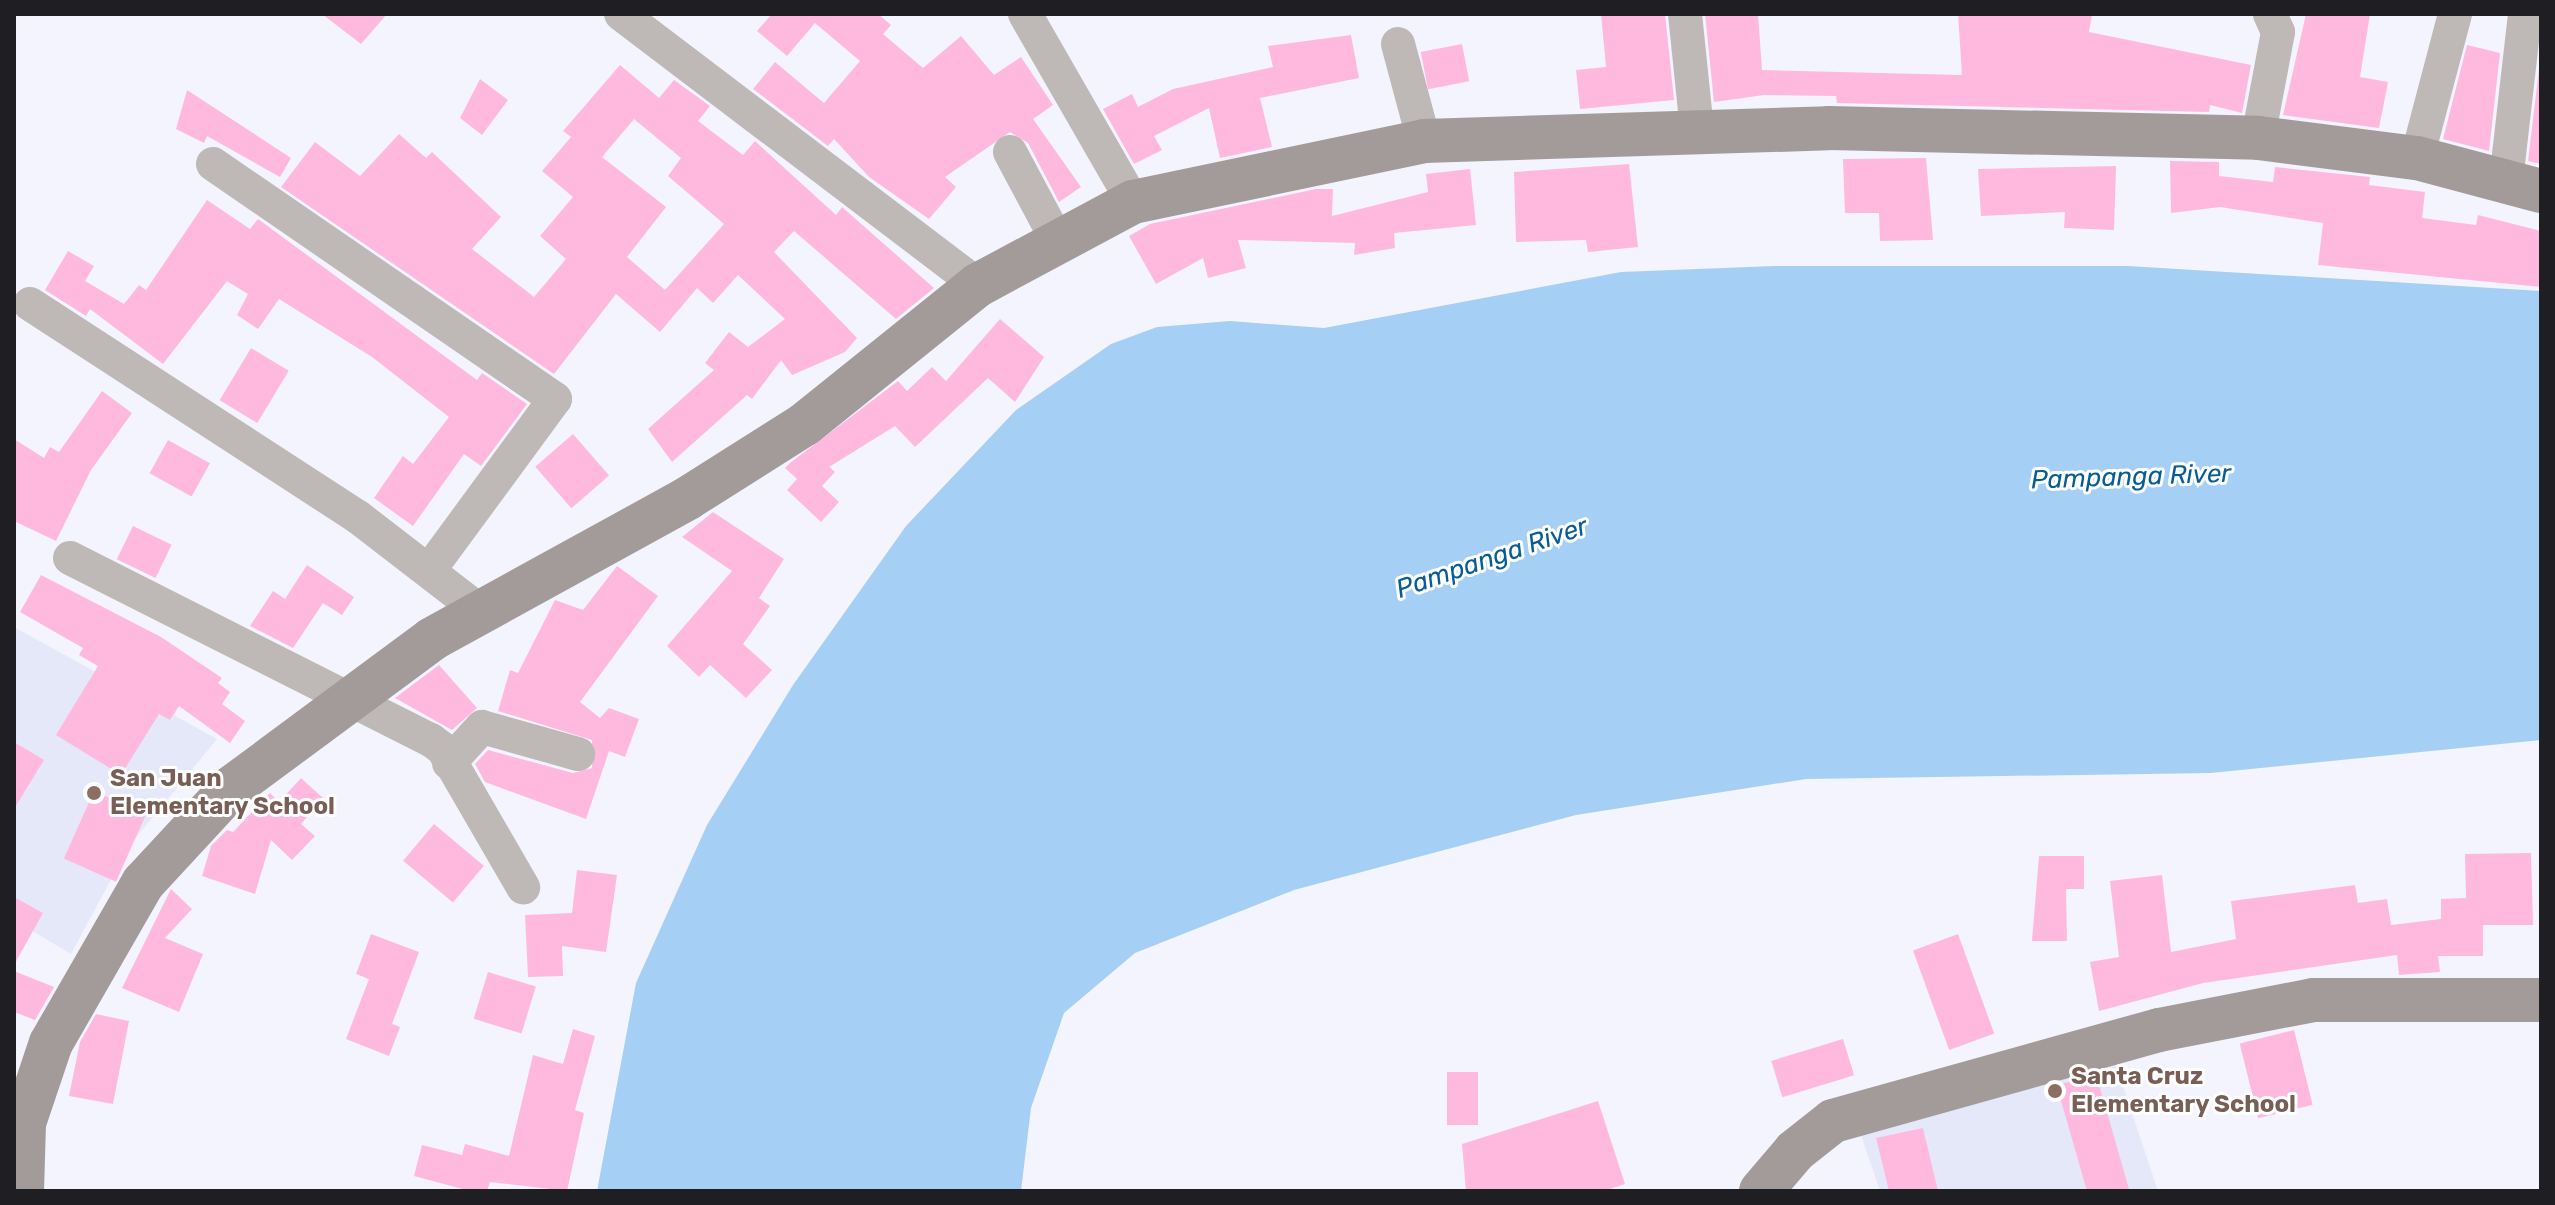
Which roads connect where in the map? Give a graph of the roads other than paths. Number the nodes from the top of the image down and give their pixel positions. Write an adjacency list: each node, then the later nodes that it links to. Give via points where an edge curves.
1 (621, 14): 17 (street)
2 (1025, 14): 15 (street)
3 (1685, 14): 8 (street)
4 (2270, 14): 9 (street, via 2278,32)
5 (2455, 14): 12 (street)
6 (2525, 14): 14 (street)
7 (1398, 44): 10 (street)
8 (1697, 131): 9 (street, via 2013,128); 10 (street)
9 (2258, 138): 12 (street)
10 (1424, 141): 15 (street)
11 (1010, 152): 16 (street)
12 (2417, 158): 14 (street)
13 (213, 164): 20 (street, via 555,399)
14 (2524, 186)
15 (1133, 202): 16 (street)
16 (1056, 238): 17 (street)
17 (978, 285): 21 (street, via 805,424 688,498)
18 (30, 304): 20 (street)
19 (70, 558): 22 (street)
20 (430, 569): 21 (street)
21 (480, 611): 22 (street)
22 (351, 696): 24 (street, via 431,740); 27 (street, via 231,788 143,883 41,1069 24,1123)
23 (578, 754): 24 (street, via 482,727)
24 (449, 763): 25 (street)
25 (523, 887)
26 (2541, 1000): 28 (street, via 2313,1000 2159,1030 1833,1121 1795,1151)
27 (22, 1191)
28 (1761, 1191)

